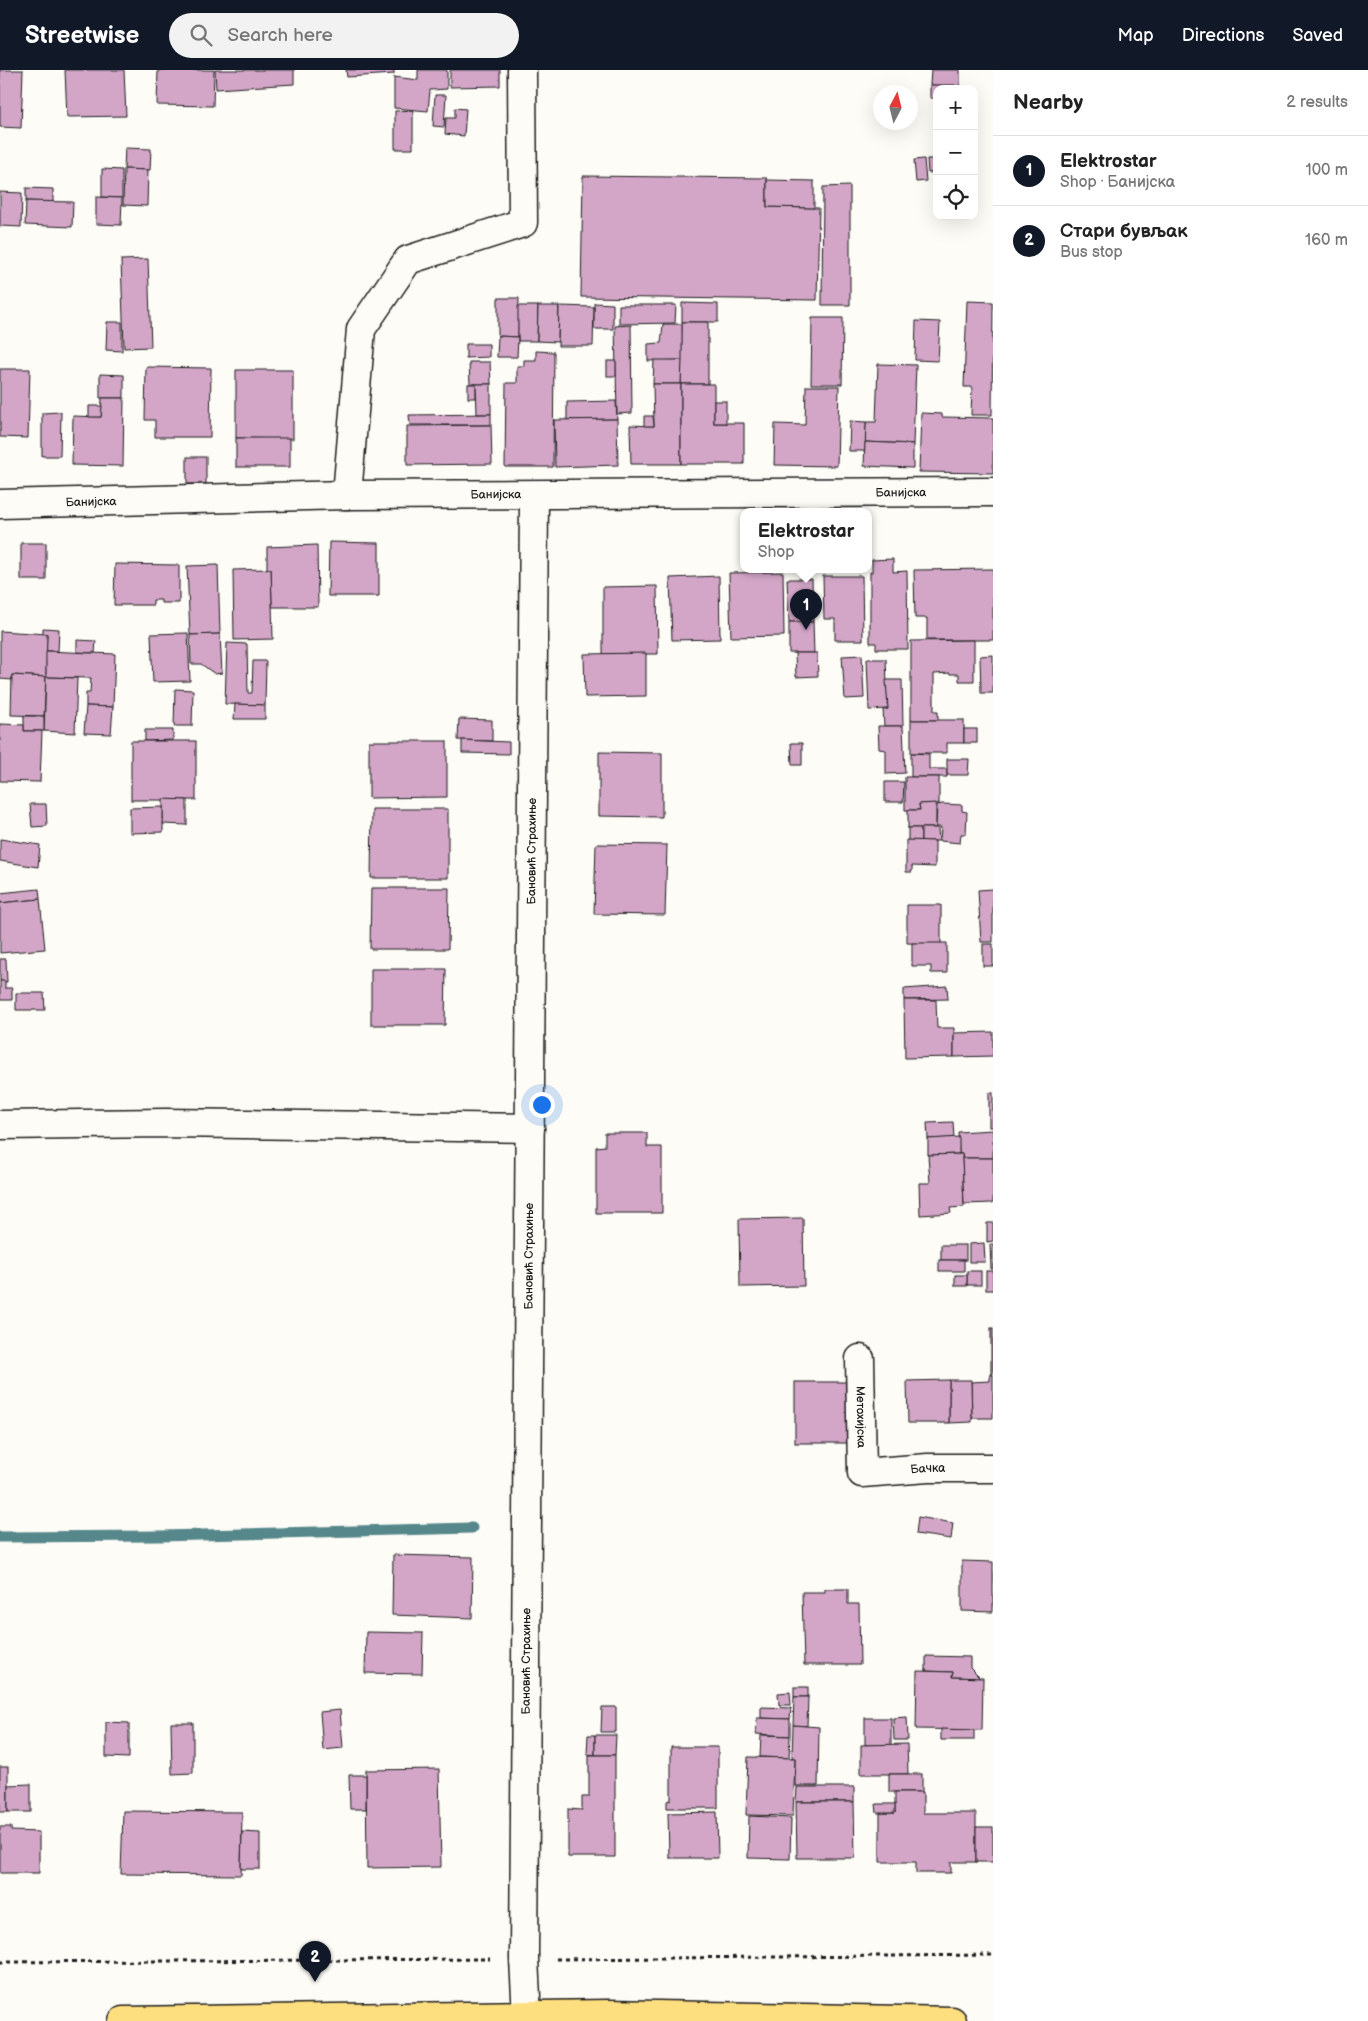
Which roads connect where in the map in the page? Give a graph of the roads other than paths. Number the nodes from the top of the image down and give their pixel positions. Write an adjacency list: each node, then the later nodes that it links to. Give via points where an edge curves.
1 (522, 70): 3 (street, via 523,223 408,260 361,328)
2 (993, 492): 4 (street, Банијска)
3 (347, 495): 4 (street, Банијска); 5 (street, Банијска)
4 (534, 496): 7 (street, Бановић Страхиње)
5 (0, 504)
6 (0, 1125): 7 (street, via 165,1123)
7 (530, 1128): 11 (street, Бановић Страхиње, via 524,1951)
8 (860, 1359): 10 (street, Метохијска)
9 (993, 1468): 10 (street, Бачка)
10 (862, 1473)
11 (527, 2016): 12 (main road); 13 (main road, via 608,2014)
12 (123, 2021)
13 (952, 2021)

